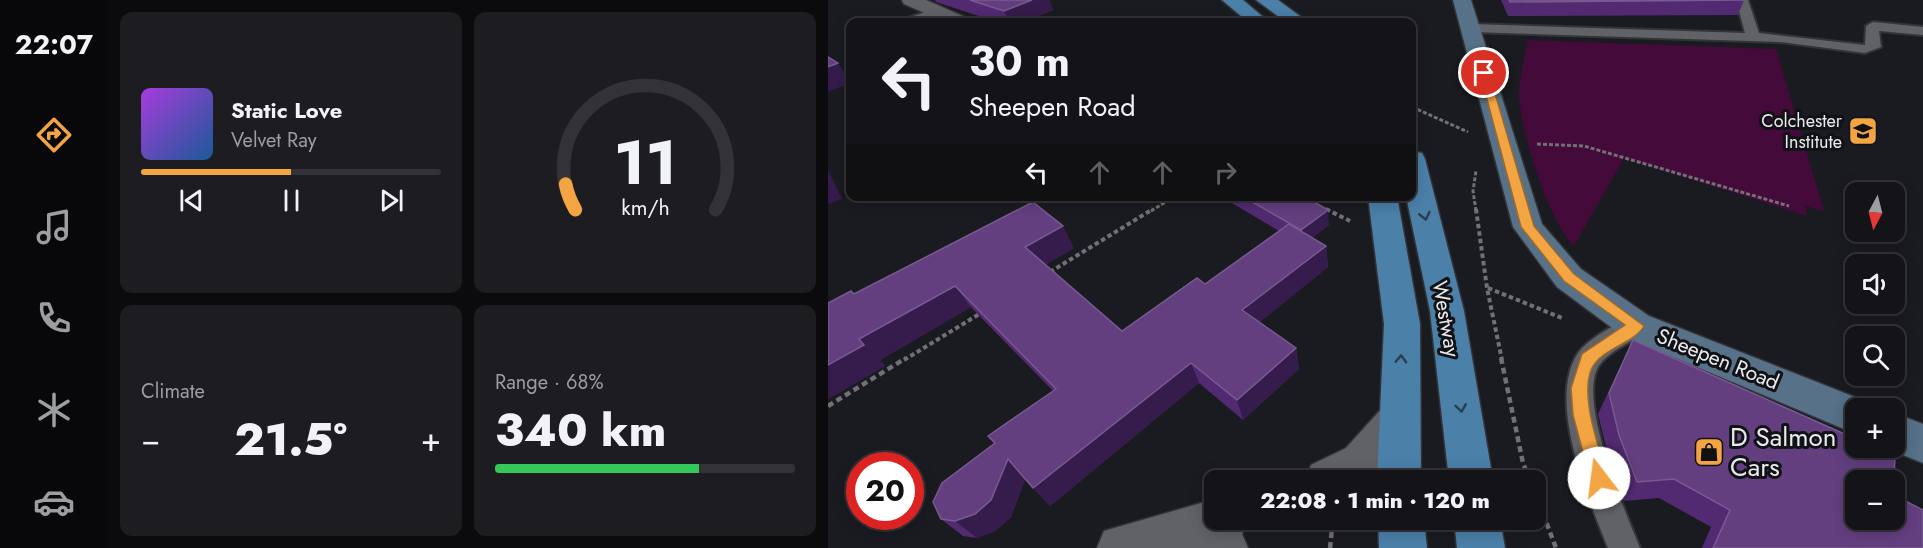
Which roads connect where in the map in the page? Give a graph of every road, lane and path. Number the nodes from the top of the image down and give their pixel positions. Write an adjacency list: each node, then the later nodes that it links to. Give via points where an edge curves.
1 (911, 0): 6 (street)
2 (1231, 0): 9 (main road)
3 (1265, 0): 10 (main road)
4 (1462, 0): 11 (street, Sheepen Road)
5 (1742, 0): 13 (lane)
6 (937, 12): 7 (lane); 8 (street)
7 (917, 18)
8 (951, 18)
9 (1255, 18)
10 (1292, 18)
11 (1472, 28): 13 (lane); 16 (street, Sheepen Road)
12 (1923, 31): 13 (lane, via 1873,26 1874,47 1865,49)
13 (1753, 36)
14 (1416, 109): 15 (path)
15 (1474, 134)
16 (1504, 144): 22 (path, via 1584,146); 26 (street, Sheepen Road, via 1528,227 1569,278)
17 (1416, 176): 34 (main road, Westway, one-way to 34, via 1447,311)
18 (1473, 191): 35 (path, via 1487,288)
19 (1167, 201): 24 (path)
20 (1383, 201): 29 (main road, Westway, one-way to 20, via 1402,324)
21 (1314, 203): 23 (path, via 1350,220)
22 (1789, 206)
23 (1354, 227)
24 (1042, 277)
25 (992, 307): 27 (path)
26 (1636, 326): 28 (street, Sheepen Road); 48 (lane, via 1588,359 1579,388 1581,415)
27 (828, 406)
28 (1845, 412)
29 (1399, 418): 32 (street, via 1361,462); 33 (main road, Westway)
30 (1905, 437): 31 (street)
31 (1923, 444)
32 (1346, 470)
33 (1399, 470)
34 (1470, 470)
35 (1526, 470)
36 (1546, 522): 47 (path)
37 (1204, 525): 41 (street)
38 (1332, 530): 44 (path)
39 (1402, 530): 45 (main road)
40 (1479, 530): 46 (main road)
41 (1121, 548)
42 (1159, 548): 43 (street)
43 (1224, 548)
44 (1330, 548)
45 (1403, 548)
46 (1481, 548)
47 (1556, 548)
48 (1624, 548)

